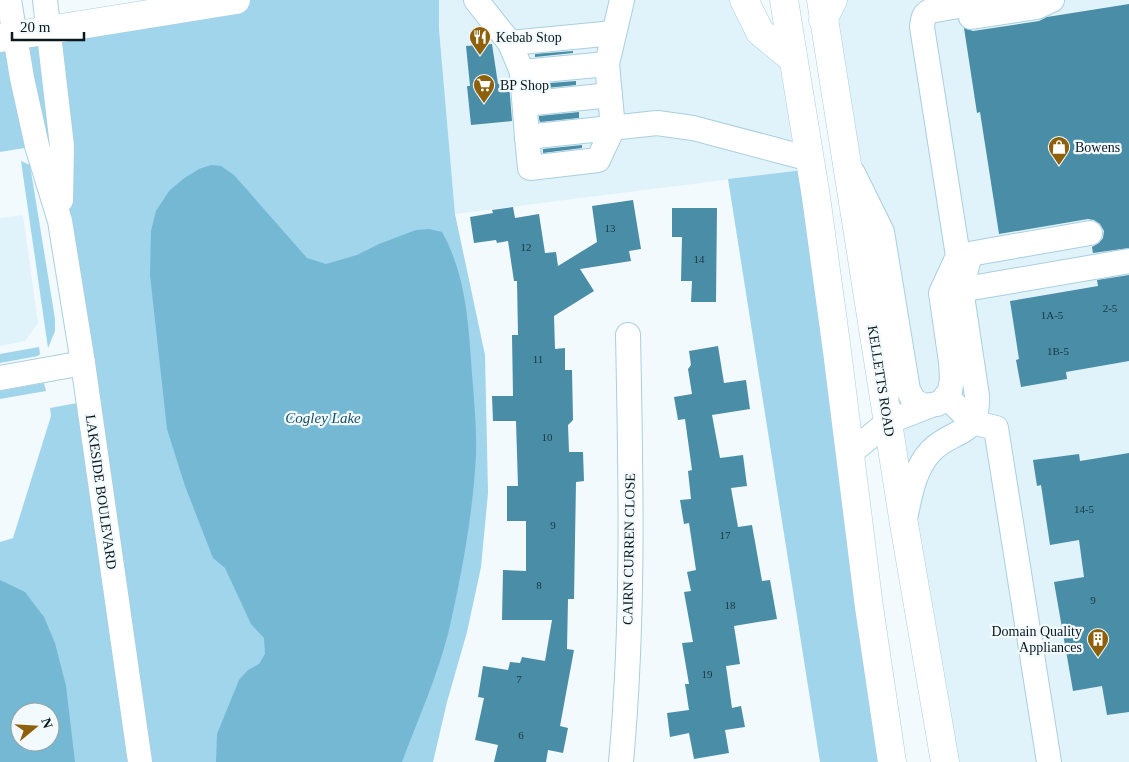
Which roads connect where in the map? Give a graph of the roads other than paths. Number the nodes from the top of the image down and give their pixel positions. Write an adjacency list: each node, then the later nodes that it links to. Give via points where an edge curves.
1 (8, 0): 13 (street, LAKESIDE BOULEVARD)
2 (44, 0): 11 (street, LAKESIDE BOULEVARD)
3 (236, 0): 11 (main road)
4 (476, 0): 14 (street)
5 (622, 0): 12 (street)
6 (744, 0): 15 (main road, via 760,32)
7 (784, 0): 15 (main road)
8 (992, 0): 25 (street, via 930,11 922,19)
9 (1052, 0): 25 (street, via 1037,7 942,22 934,29)
10 (826, 7): 21 (main road, KELLETTS ROAD)
11 (48, 31): 13 (main road); 23 (street, LAKESIDE BOULEVARD, via 62,146)
12 (614, 33): 14 (street); 16 (street)
13 (8, 37): 23 (street, LAKESIDE BOULEVARD)
14 (510, 43): 17 (street)
15 (794, 58): 22 (main road)
16 (606, 64): 17 (street); 18 (street)
17 (522, 72): 19 (street)
18 (610, 95): 19 (street); 20 (street)
19 (525, 104): 20 (street, via 530,168 598,160)
20 (613, 128): 22 (street, via 657,123 693,128)
21 (844, 156): 31 (street, via 882,232 908,390 914,401); 32 (main road, KELLETTS ROAD)
22 (810, 159): 34 (main road)
23 (60, 221): 29 (street, LAKESIDE BOULEVARD)
24 (1090, 233): 25 (street)
25 (964, 255): 27 (street)
26 (1129, 261): 27 (street)
27 (951, 291): 31 (street, via 950,391); 33 (street, via 976,396 977,407)
28 (628, 335): 37 (street, CAIRN CURREN CLOSE, via 630,595)
29 (83, 364): 30 (street); 36 (street, LAKESIDE BOULEVARD)
30 (0, 378)
31 (938, 401): 32 (street); 33 (street)
32 (888, 422): 34 (street); 35 (main road, KELLETTS ROAD)
33 (972, 422): 35 (street, via 964,431 941,443 926,458 915,480); 40 (street, via 996,428)
34 (849, 454): 38 (main road)
35 (904, 524): 39 (main road, KELLETTS ROAD)
36 (140, 762)
37 (622, 762)
38 (892, 762)
39 (945, 762)
40 (1049, 762)

